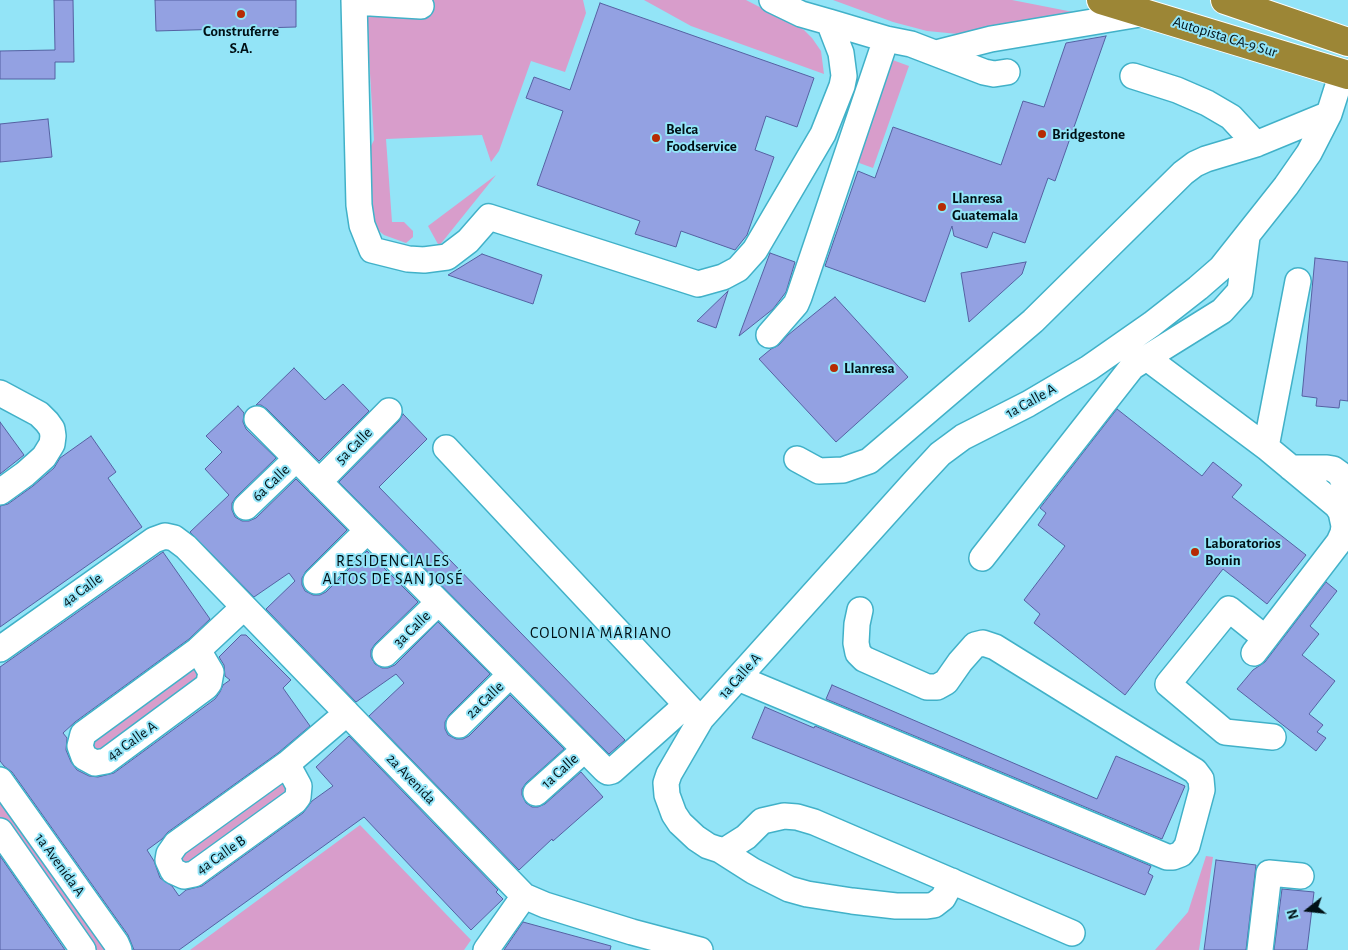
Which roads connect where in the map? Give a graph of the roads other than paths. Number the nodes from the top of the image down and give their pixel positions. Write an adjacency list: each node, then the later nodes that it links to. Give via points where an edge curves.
1 (772, 0): 6 (street, via 801,14)
2 (1102, 0): 7 (highway, Autopista CA-9 Sur)
3 (1225, 0): 9 (highway)
4 (354, 1): 5 (street); 6 (street, via 359,205 362,225 372,250 408,259 447,257 476,234 488,217 698,284 738,269 755,250 823,134 844,76 841,53)
5 (421, 6)
6 (817, 13): 8 (street)
7 (1146, 13): 10 (street, via 991,39); 12 (highway, Autopista CA-9 Sur)
8 (886, 39): 10 (street); 18 (street, via 799,296 790,312)
9 (1348, 42)
10 (936, 53): 11 (street, via 984,72)
11 (1007, 72)
12 (1345, 74): 14 (street, 1a Calle A)
13 (1133, 76): 15 (street, via 1207,103 1231,117)
14 (1329, 114): 15 (street); 16 (street, 1a Calle A, via 1309,153)
15 (1256, 144): 26 (street, via 1206,159 1183,173 1033,322 869,461 843,470 819,471)
16 (1247, 237): 19 (street, via 1240,290 1222,312); 41 (street, 1a Calle A, via 1221,268 1152,324 1089,368 963,437 940,454)
17 (1298, 281): 23 (street)
18 (769, 335)
19 (1147, 358): 23 (street); 32 (street, via 1132,367)
20 (0, 393): 28 (street, via 40,414 48,422 53,436 44,457)
21 (389, 411): 27 (street, 5a Calle)
22 (257, 419): 25 (street)
23 (1266, 447): 45 (street, via 1337,506 1341,512 1343,533 1260,646 1229,609 1168,684 1225,732)
24 (446, 448): 42 (street)
25 (296, 459): 27 (street); 29 (street, 6a Calle)
26 (798, 459)
27 (319, 482): 30 (street)
28 (0, 492)
29 (246, 507)
30 (367, 531): 33 (street); 34 (street)
31 (165, 536): 35 (street, 2a Avenida, via 186,547); 37 (street, 4a Calle, via 141,548)
32 (982, 558)
33 (316, 582)
34 (438, 603): 39 (street, 3a Calle); 40 (street)
35 (244, 608): 38 (street, 4a Calle A); 43 (street, 2a Avenida)
36 (860, 610): 41 (street, via 856,643 858,653 864,659 927,688 946,682 975,645 983,643 995,647 1195,771 1202,790 1187,846 1181,854 1167,857)
37 (0, 649)
38 (198, 650): 38 (street, 4a Calle A, via 211,672 206,687 106,761 95,762 84,757 80,746 83,734)
39 (385, 654)
40 (510, 676): 44 (street, 2a Calle); 46 (street)
41 (738, 678): 42 (street, 1a Calle A)
42 (694, 712): 46 (street, via 652,736 612,771 605,770); 51 (street, via 666,783 667,795 680,823 696,838)
43 (347, 713): 47 (street, 4a Calle B); 54 (street, 2a Avenida)
44 (459, 725)
45 (1273, 737)
46 (584, 750): 49 (street, 1a Calle)
47 (286, 764): 47 (street, 4a Calle B, via 299,786 295,801 194,874 184,876 173,871 168,860 176,844)
48 (0, 780): 58 (street, 1a Avenida A)
49 (536, 793)
50 (0, 830): 57 (street, 1a Avenida A)
51 (720, 850): 53 (street, via 737,844 762,821 797,817); 53 (street, via 752,871 789,889 852,901 927,906 943,898)
52 (1301, 876): 61 (street, via 1269,873)
53 (952, 881): 55 (street)
54 (524, 896): 56 (street, 2a Avenida); 59 (street)
55 (1072, 933)
56 (630, 941): 60 (street, 2a Avenida)
57 (84, 950)
58 (119, 950)
59 (486, 950)
60 (700, 950)
61 (1260, 950)

